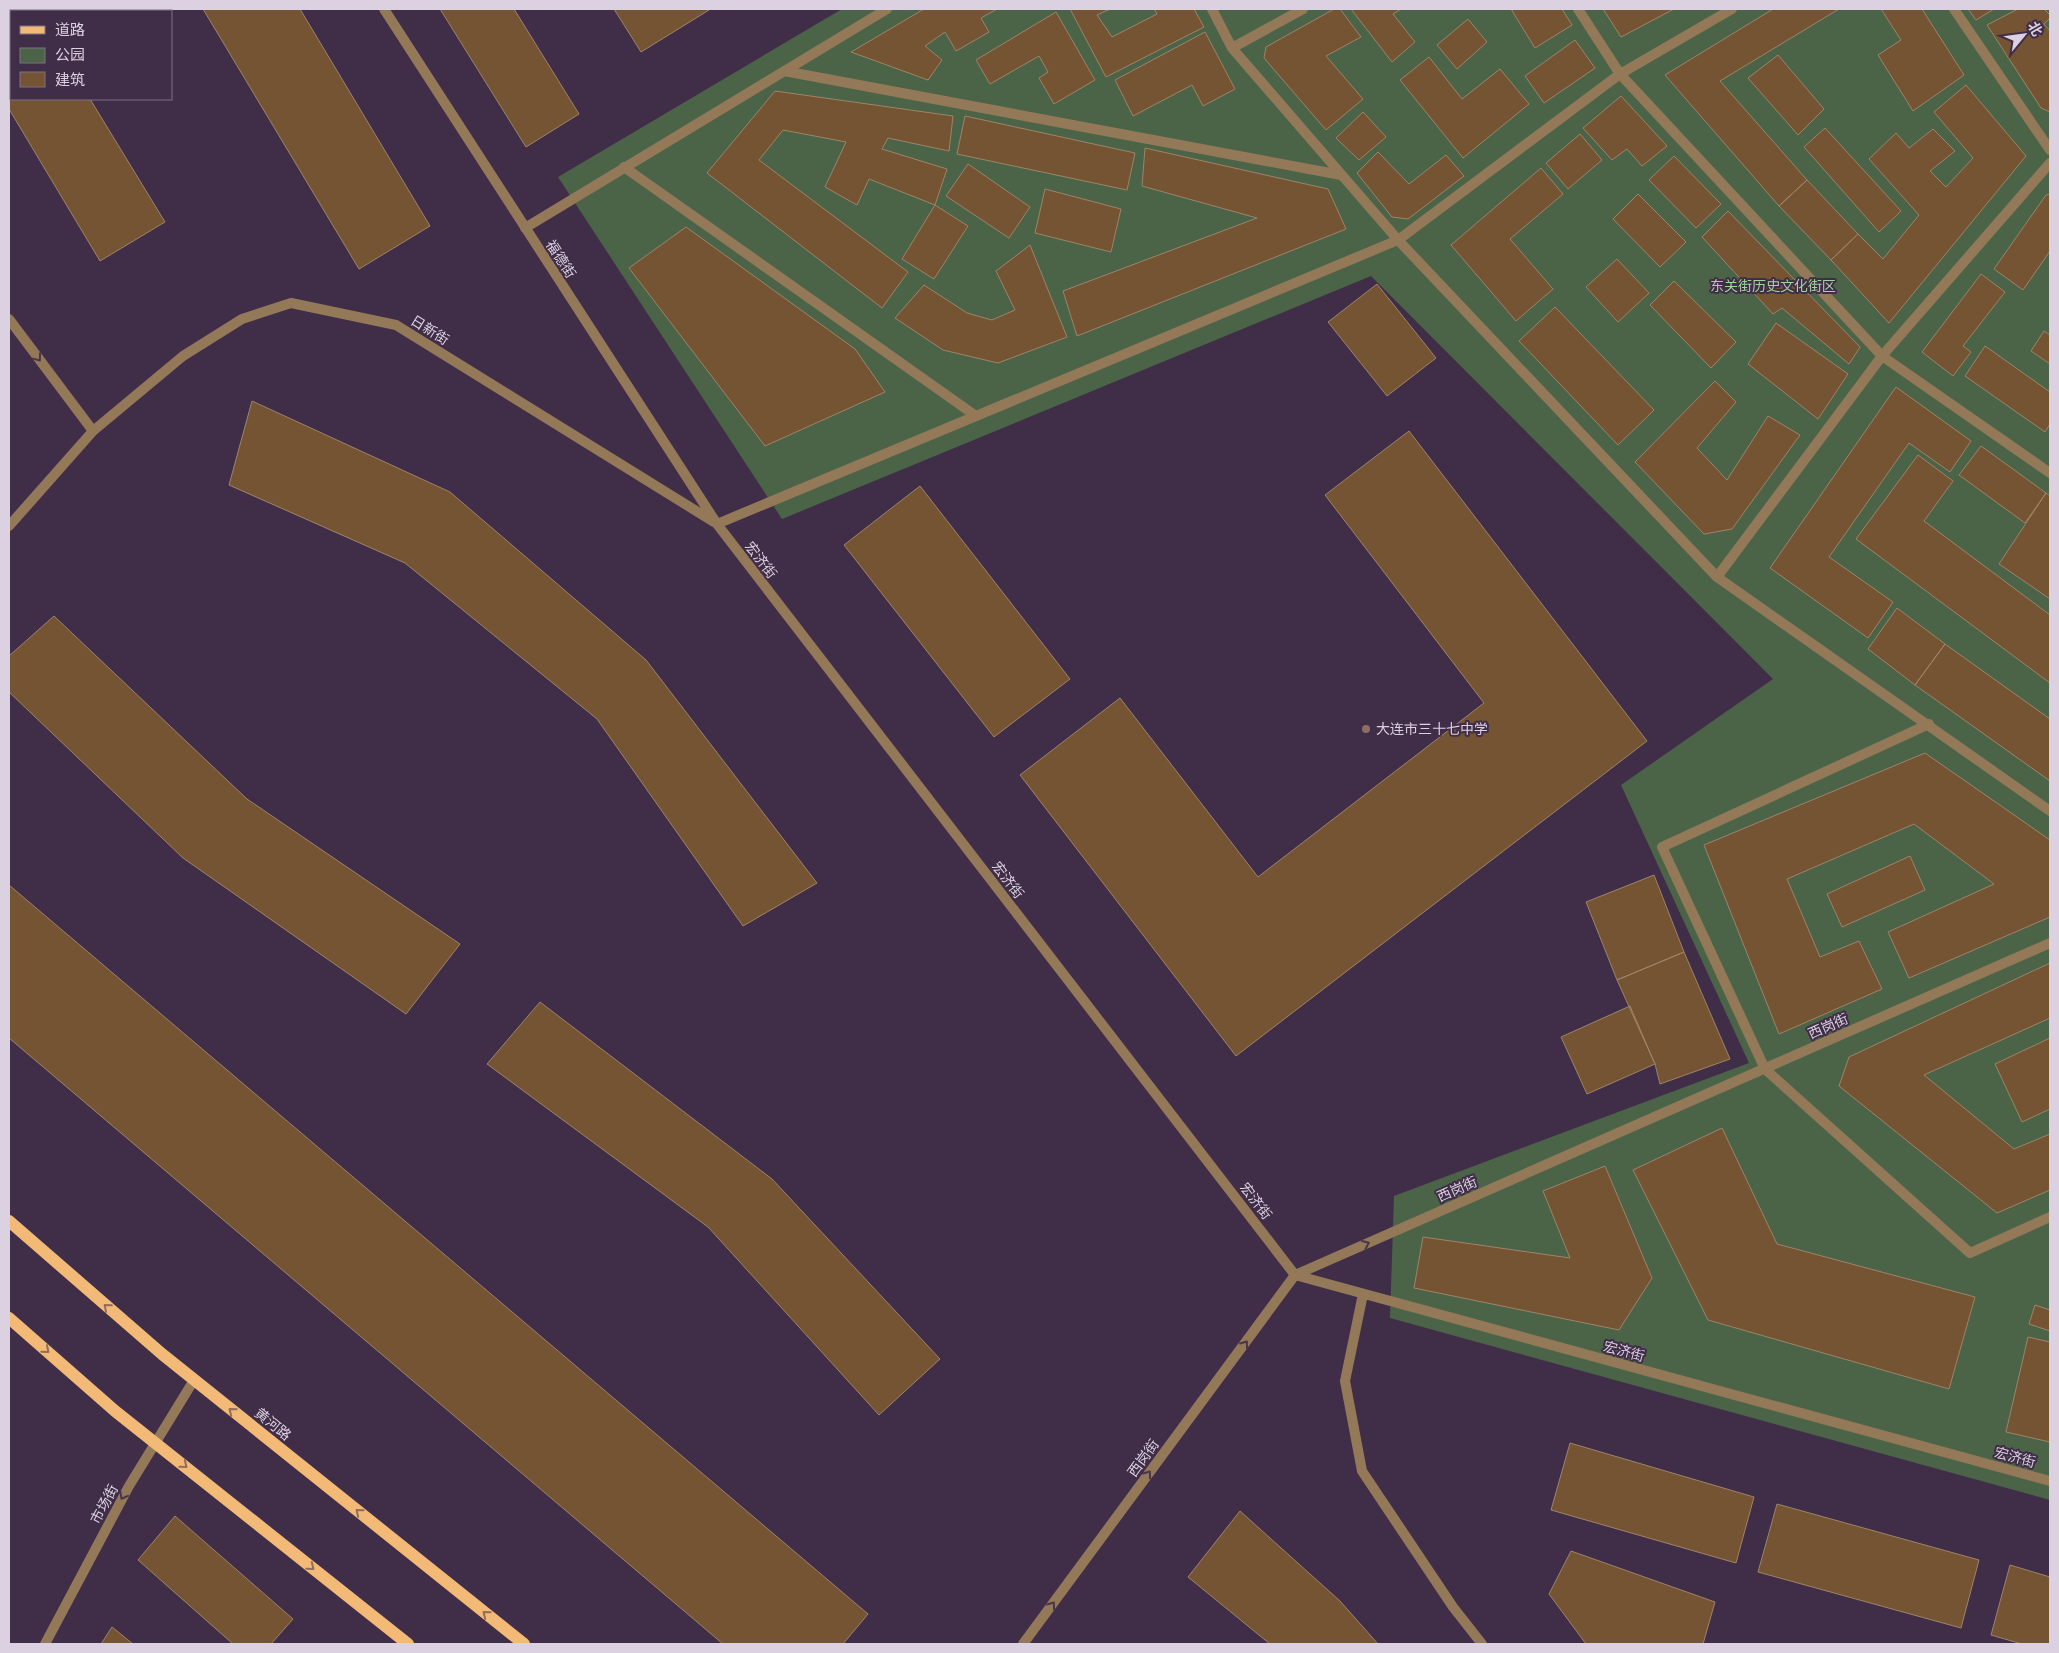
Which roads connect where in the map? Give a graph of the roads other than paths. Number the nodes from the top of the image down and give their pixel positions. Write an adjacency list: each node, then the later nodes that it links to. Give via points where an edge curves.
1 (384, 9): 15 (street, 福德街)
2 (887, 9): 9 (street)
3 (1212, 9): 8 (street)
4 (1302, 9): 8 (street)
5 (1578, 9): 10 (street)
6 (1732, 9): 10 (street)
7 (1954, 9): 11 (street)
8 (1232, 48): 14 (street)
9 (784, 71): 13 (street); 14 (street)
10 (1620, 74): 16 (street); 18 (street)
11 (2050, 150)
12 (2050, 163): 18 (street)
13 (624, 167): 15 (street); 19 (street)
14 (1341, 175): 16 (street)
15 (525, 228): 22 (street, 福德街)
16 (1398, 240): 19 (street); 24 (street)
17 (9, 319): 20 (street, one-way to 20)
18 (1882, 356): 21 (street); 24 (street)
19 (976, 416): 22 (street)
20 (93, 431): 22 (street, 日新街, via 183,356 242,319 291,303 396,325); 23 (street, 日新街)
21 (2050, 473)
22 (717, 524): 31 (street, 宏济街)
23 (9, 526)
24 (1717, 577): 25 (street)
25 (1929, 724): 26 (street); 28 (street, via 1662,847)
26 (2050, 811)
27 (2050, 943): 28 (street, 西岗街)
28 (1765, 1069): 29 (street, via 1970,1253); 31 (street, 西岗街, one-way to 28)
29 (2050, 1217)
30 (9, 1221): 34 (main road, 黄河路, one-way to 30)
31 (1295, 1275): 32 (street, 宏济街); 40 (street, 西岗街, one-way to 31)
32 (1364, 1294): 36 (street, 宏济街); 41 (street, via 1345,1381 1362,1471 1453,1607)
33 (9, 1318): 35 (main road, one-way to 35)
34 (194, 1380): 35 (street, 市场街); 39 (main road, 黄河路, one-way to 34)
35 (156, 1443): 37 (street, 市场街, one-way to 37, via 129,1486); 38 (main road, one-way to 38)
36 (2050, 1481)
37 (45, 1644)
38 (408, 1644)
39 (524, 1644)
40 (1022, 1644)
41 (1482, 1644)

